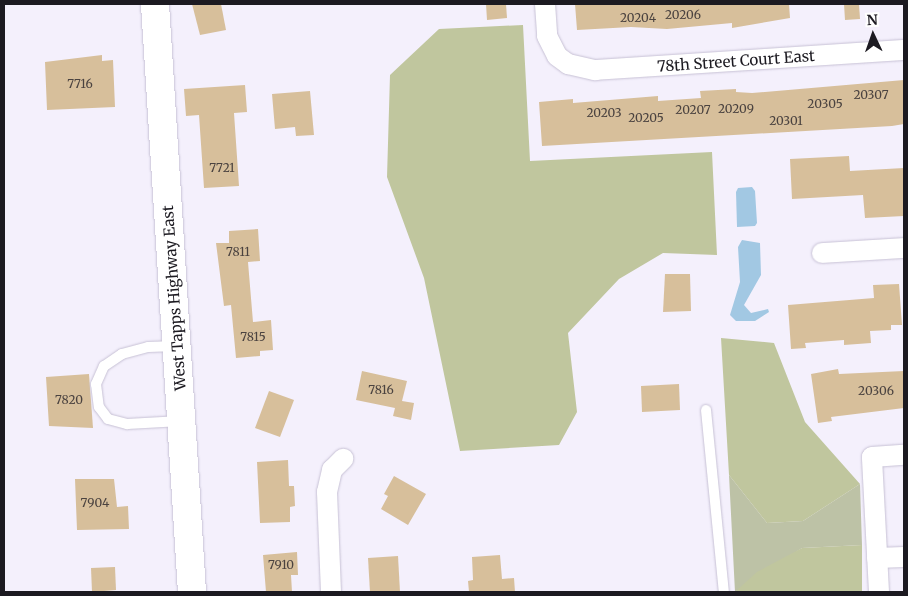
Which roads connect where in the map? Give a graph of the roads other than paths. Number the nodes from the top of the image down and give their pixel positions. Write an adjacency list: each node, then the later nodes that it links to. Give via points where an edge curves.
1 (155, 4): 6 (street, West Tapps Highway East)
2 (545, 4): 3 (street, 78th Street Court East, via 552,47 557,56 568,64 595,70)
3 (904, 50)
4 (904, 248): 5 (street)
5 (822, 252)
6 (177, 346): 8 (street, West Tapps Highway East); 8 (lane, via 122,354 104,366 96,384 99,407 108,419 127,424)
7 (706, 410): 15 (lane)
8 (181, 421): 13 (street, West Tapps Highway East)
9 (904, 455): 12 (street, via 872,457)
10 (343, 459): 14 (street, via 332,470 327,492)
11 (904, 556): 12 (street)
12 (878, 558): 16 (street)
13 (192, 592)
14 (331, 592)
15 (724, 592)
16 (879, 592)

